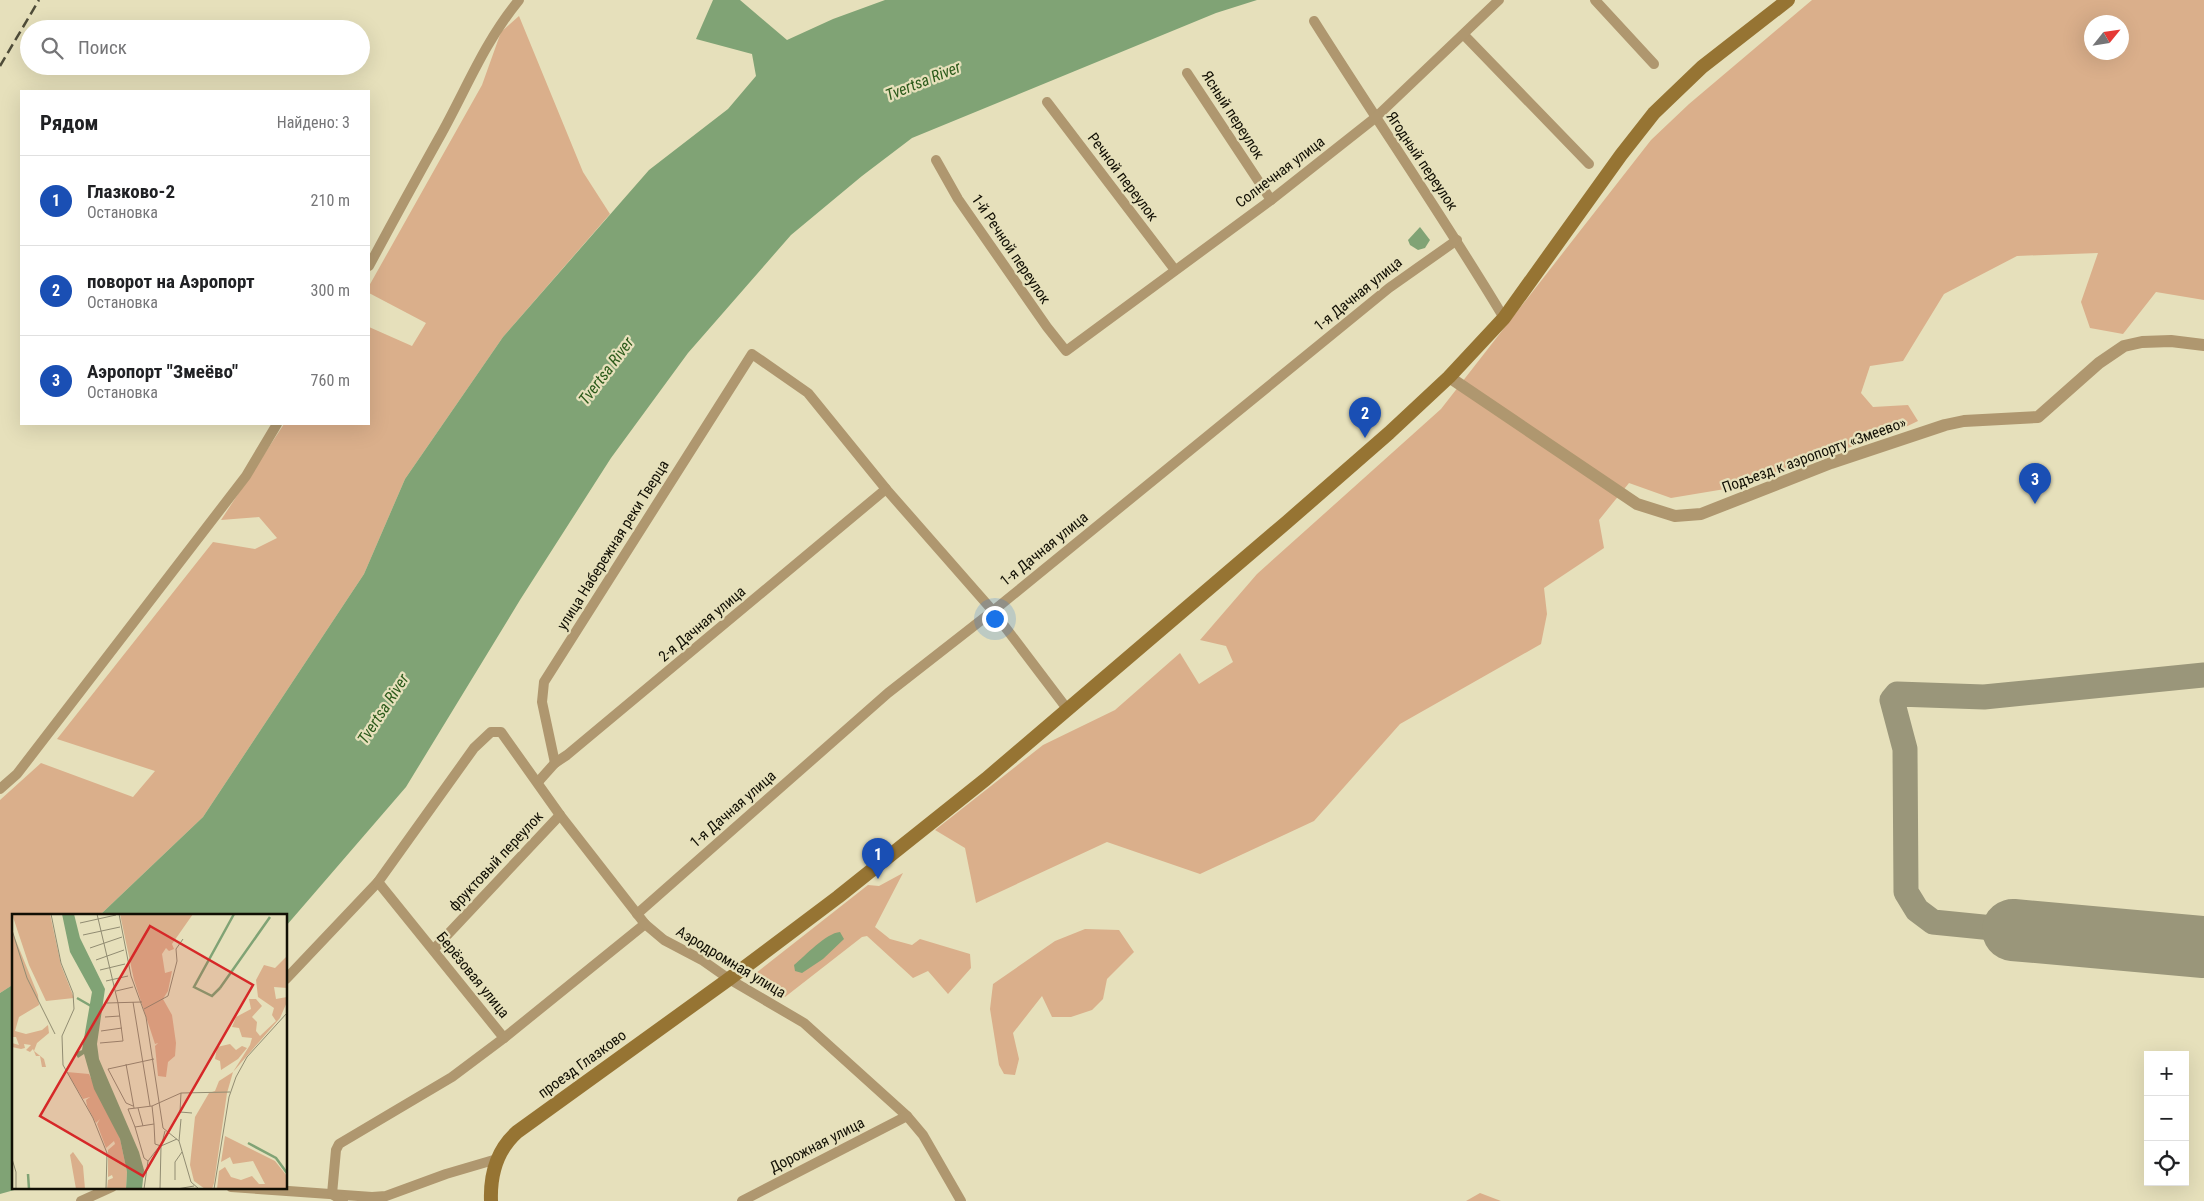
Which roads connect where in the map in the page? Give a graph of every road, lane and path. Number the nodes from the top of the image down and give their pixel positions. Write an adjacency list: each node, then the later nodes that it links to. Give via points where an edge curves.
1 (519, 0): 15 (street, via 500,23 478,61)
2 (1499, 0): 6 (street, Солнечная улица)
3 (1596, 0): 7 (street)
4 (1788, 0): 17 (main road, проезд Глазково, via 1707,63 1654,114 1620,155)
5 (1314, 22): 10 (street, Ягодный переулок)
6 (1464, 35): 10 (street, Солнечная улица); 12 (street)
7 (1654, 64)
8 (1187, 73): 13 (street, Ясный переулок)
9 (1047, 102): 16 (street, Речной переулок)
10 (1375, 118): 13 (street, Солнечная улица); 14 (street, Ягодный переулок)
11 (936, 160): 19 (street, 1-й Речной переулок, via 958,199)
12 (1588, 164)
13 (1271, 200): 16 (street, Солнечная улица)
14 (1457, 240): 17 (street, Ягодный переулок); 23 (street, 1-я Дачная улица, via 1389,288)
15 (370, 264)
16 (1175, 270): 19 (street, Солнечная улица)
17 (1504, 318): 20 (main road, проезд Глазково)
18 (2204, 345): 20 (street, Подъезд к аэропорту «Змеево», via 2142,342 2124,346 2099,363 2038,417 1945,425 1831,463 1701,514 1685,517 1668,515 1637,504)
19 (1066, 351)
20 (1449, 377): 24 (main road, проезд Глазково, via 1287,522)
21 (276, 425): 27 (street, via 246,476 207,528 16,774)
22 (886, 489): 23 (street); 25 (street, 2-я Дачная улица); 25 (street, улица Набережная реки Тверца, via 808,393 752,354 544,682 542,702)
23 (993, 611): 24 (street); 30 (street, 1-я Дачная улица, via 888,693)
24 (1068, 710): 34 (main road, проезд Глазково, via 986,780)
25 (555, 763): 26 (street, 2-я Дачная улица)
26 (538, 782): 28 (street, Аэродромная улица); 29 (street, Аэродромная улица, via 501,732 491,732 474,748)
27 (0, 789)
28 (560, 815): 30 (street, Аэродромная улица); 32 (street, фруктовый переулок)
29 (378, 882): 32 (street, Берёзовая улица); 33 (street)
30 (637, 914): 31 (street, Аэродромная улица)
31 (645, 924): 34 (street, Аэродромная улица, via 664,940); 35 (street)
32 (434, 949): 35 (street, Берёзовая улица)
33 (288, 978)
34 (729, 979): 36 (street, Аэродромная улица, via 804,1023); 37 (main road, проезд Глазково, via 527,1124 507,1142)
35 (504, 1038): 40 (street, Берёзовая улица, via 452,1077 339,1144)
36 (907, 1116): 44 (street, Дорожная улица); 45 (street, Аэродромная улица, via 923,1135)
37 (498, 1159): 40 (street, via 386,1196); 43 (main road, проезд Глазково, via 491,1181)
38 (110, 1188): 41 (street)
39 (246, 1188): 40 (street)
40 (332, 1194): 42 (street)
41 (81, 1201)
42 (343, 1201)
43 (491, 1201)
44 (742, 1201)
45 (961, 1201)

